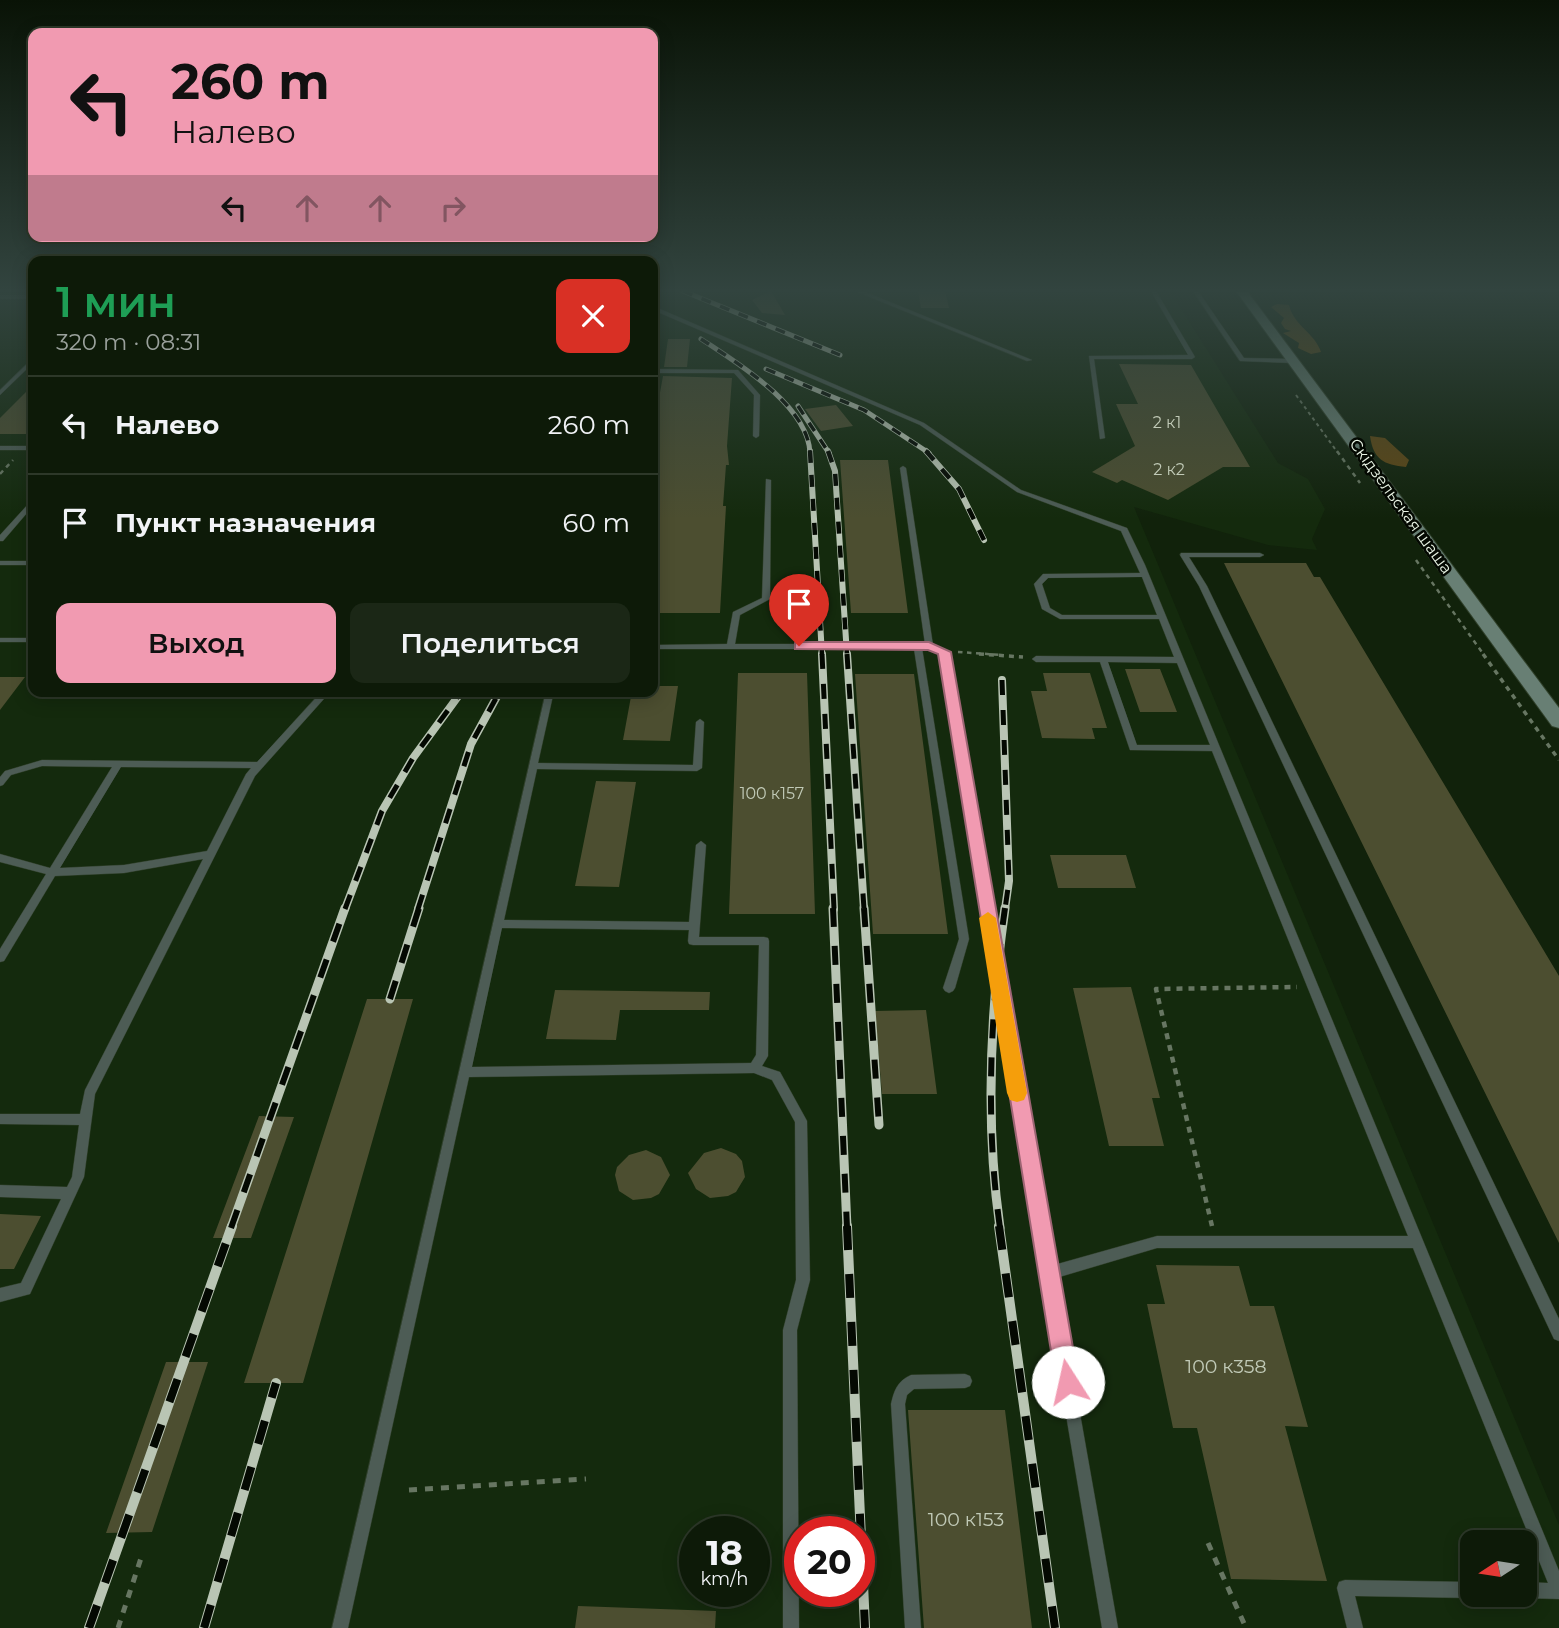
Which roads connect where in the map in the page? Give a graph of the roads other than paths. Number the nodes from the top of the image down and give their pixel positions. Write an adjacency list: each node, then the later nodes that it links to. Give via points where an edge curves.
1 (26, 367): 6 (lane)
2 (790, 367): 18 (lane, via 922,424 1019,491 1113,523 1124,530)
3 (1092, 367): 8 (lane)
4 (1297, 367): 31 (street, Скідзельская шаша)
5 (658, 371): 7 (lane, via 736,372 757,395)
6 (0, 393)
7 (756, 436)
8 (1102, 438)
9 (0, 448): 10 (lane)
10 (28, 448)
11 (903, 468): 23 (lane)
12 (768, 480): 22 (lane, via 766,598 736,614)
13 (28, 508): 14 (lane)
14 (0, 540)
15 (1260, 555): 54 (lane, via 1184,555 1203,586)
16 (0, 563): 17 (lane)
17 (28, 564)
18 (1145, 575): 19 (lane); 19 (lane, via 1046,576 1038,584 1046,609 1060,617)
19 (1162, 617): 27 (lane)
20 (0, 640): 21 (lane)
21 (28, 640)
22 (731, 646): 23 (lane); 24 (lane)
23 (924, 646): 44 (lane, via 964,939); 52 (lane, via 945,652)
24 (658, 647)
25 (1036, 659): 26 (lane)
26 (1103, 659): 27 (lane); 32 (lane, via 1133,748)
27 (1180, 660): 32 (lane)
28 (321, 697): 34 (lane)
29 (549, 697): 35 (lane)
30 (700, 722): 35 (lane, via 697,768)
31 (1559, 722)
32 (1216, 748): 51 (lane)
33 (118, 764): 34 (lane); 36 (lane, via 42,763 8,773); 40 (lane)
34 (259, 765): 38 (lane)
35 (533, 766): 41 (lane)
36 (0, 783)
37 (701, 845): 42 (lane)
38 (211, 854): 40 (lane, via 124,869); 48 (lane, via 89,1094)
39 (0, 858): 40 (lane)
40 (52, 872): 43 (lane)
41 (498, 924): 42 (lane); 46 (lane)
42 (694, 926): 45 (lane, via 693,941 764,941 762,1056)
43 (0, 958)
44 (949, 988)
45 (754, 1068): 46 (lane); 60 (lane, via 776,1076 801,1121 803,1280 790,1330)
46 (464, 1072): 59 (lane)
47 (0, 1119): 48 (lane)
48 (86, 1120): 50 (lane, via 78,1177)
49 (0, 1191): 50 (lane)
50 (70, 1193): 53 (lane, via 24,1289)
51 (1417, 1242): 52 (lane, via 1157,1242); 58 (lane)
52 (1049, 1273): 62 (lane)
53 (0, 1295)
54 (1559, 1334)
55 (965, 1381): 61 (lane, via 911,1382 901,1391 898,1404)
56 (1460, 1590): 63 (lane, via 1345,1588)
57 (1537, 1590): 58 (lane)
58 (1559, 1591)
59 (340, 1628)
60 (791, 1628)
61 (913, 1628)
62 (1110, 1628)
63 (1355, 1628)

